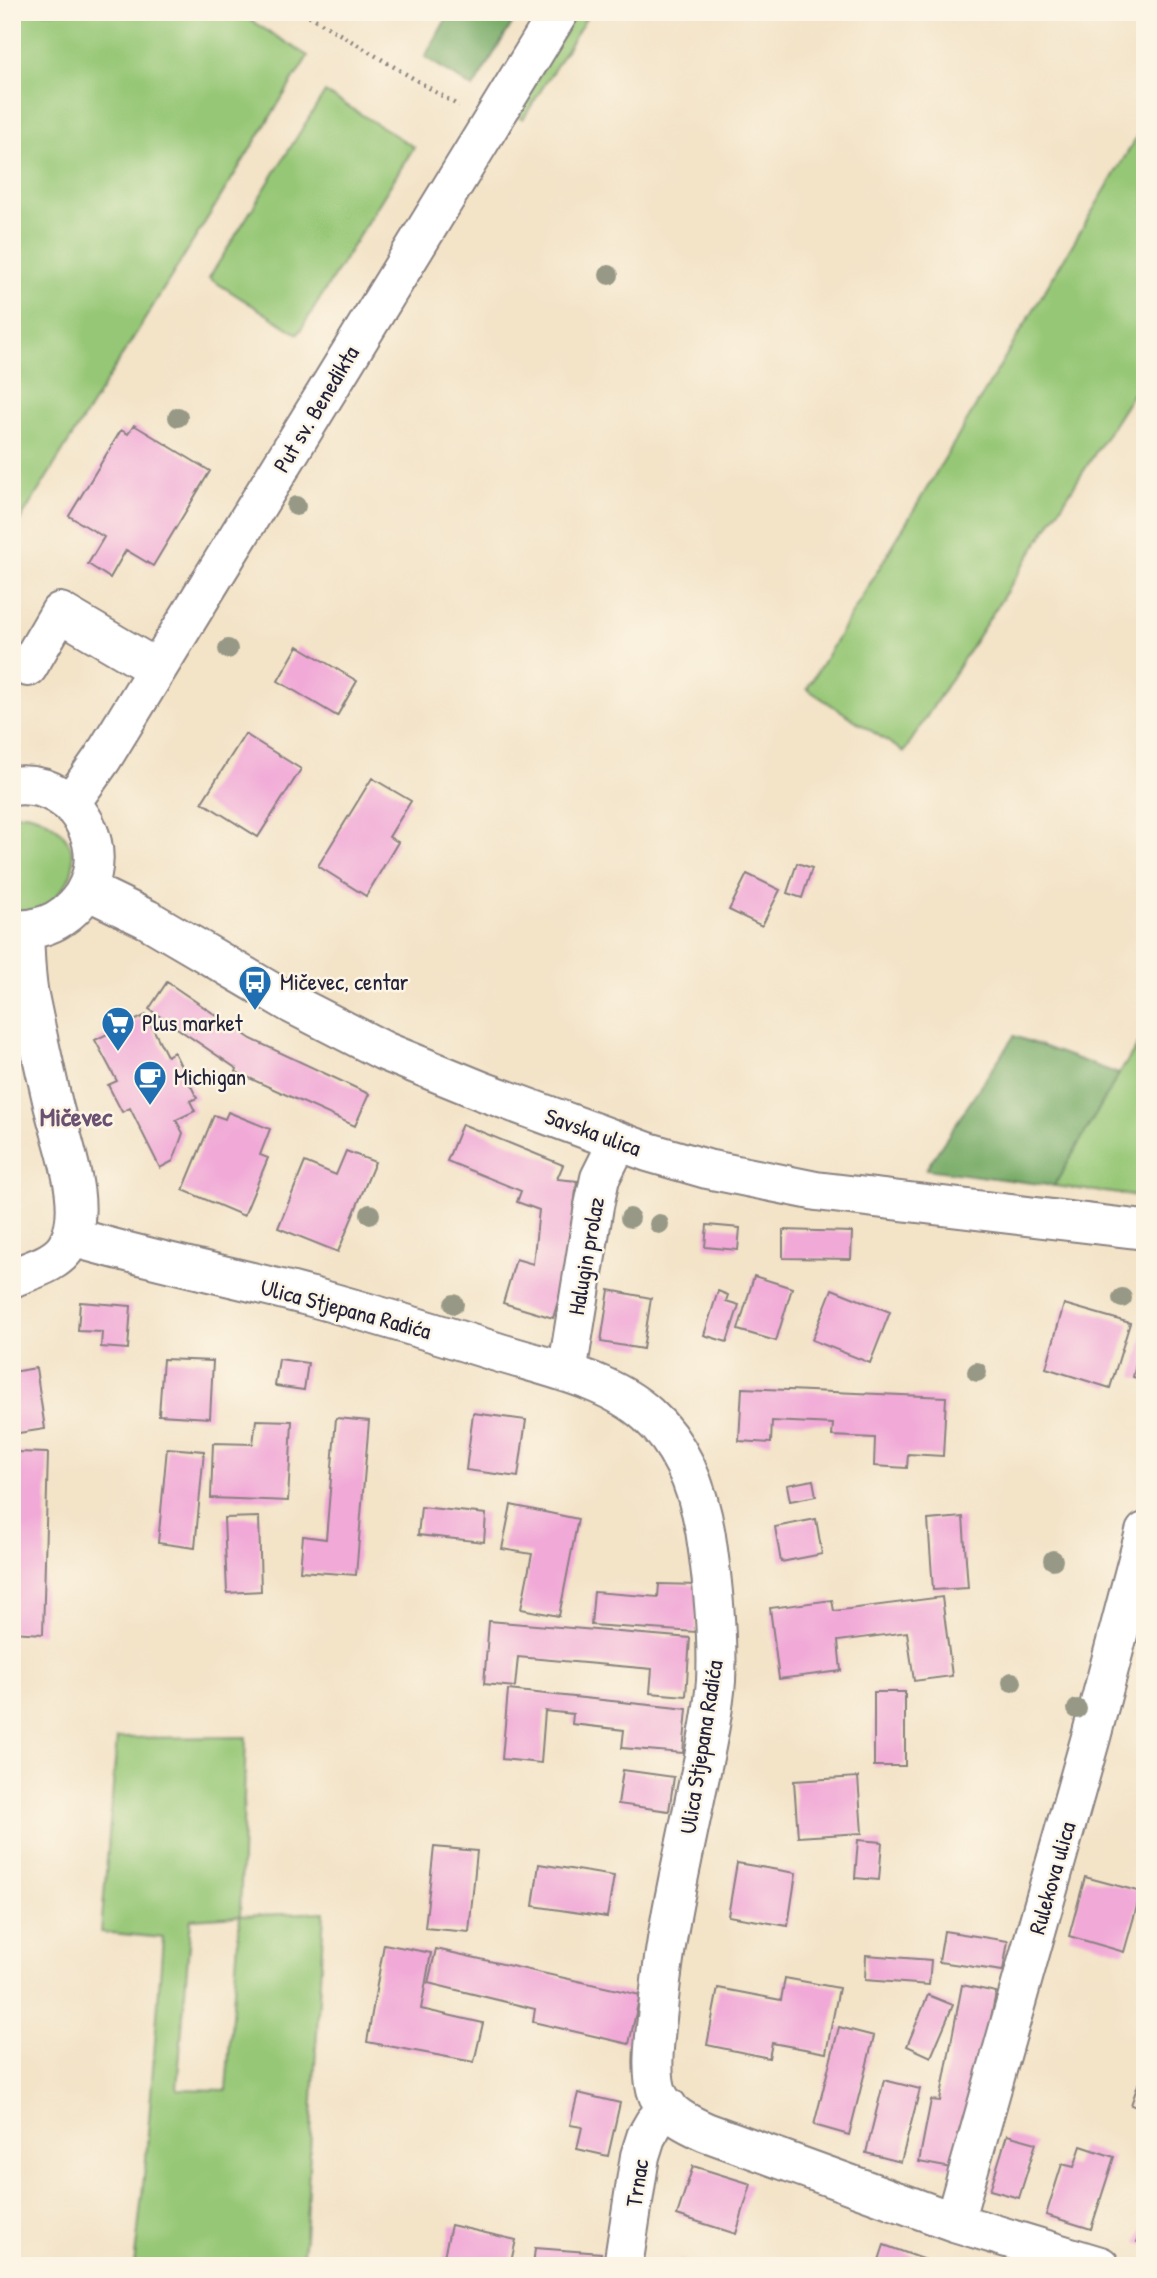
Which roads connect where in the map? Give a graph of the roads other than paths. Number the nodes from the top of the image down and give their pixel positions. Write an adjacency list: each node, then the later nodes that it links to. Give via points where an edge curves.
1 (559, 12): 3 (street, Put sv. Benedikta)
2 (28, 667): 3 (street, via 60,612)
3 (157, 669): 5 (street, Put sv. Benedikta)
4 (12, 786): 5 (street, via 37,786)
5 (70, 804): 6 (street, via 89,830 94,852)
6 (87, 890): 7 (street, via 59,920 38,929); 8 (street, Savska ulica, via 384,1051)
7 (18, 930): 10 (street, via 52,1102 73,1181)
8 (618, 1142): 9 (street, Savska ulica, via 707,1169 816,1191); 12 (street, Halugin prolaz, via 600,1178)
9 (1145, 1230)
10 (72, 1237): 11 (street, via 56,1258); 12 (street, Ulica Stjepana Radića, via 309,1297)
11 (12, 1278)
12 (567, 1373): 14 (street, Ulica Stjepana Radića, via 620,1396 657,1424 691,1476 706,1529 717,1626 716,1684 661,1979 654,2078)
13 (1145, 1532): 15 (street, Rulekova ulica)
14 (667, 2108): 15 (street, via 706,2132); 16 (street, Trnac, via 646,2137 640,2156)
15 (954, 2222): 17 (street)
16 (623, 2266)
17 (1100, 2266)

